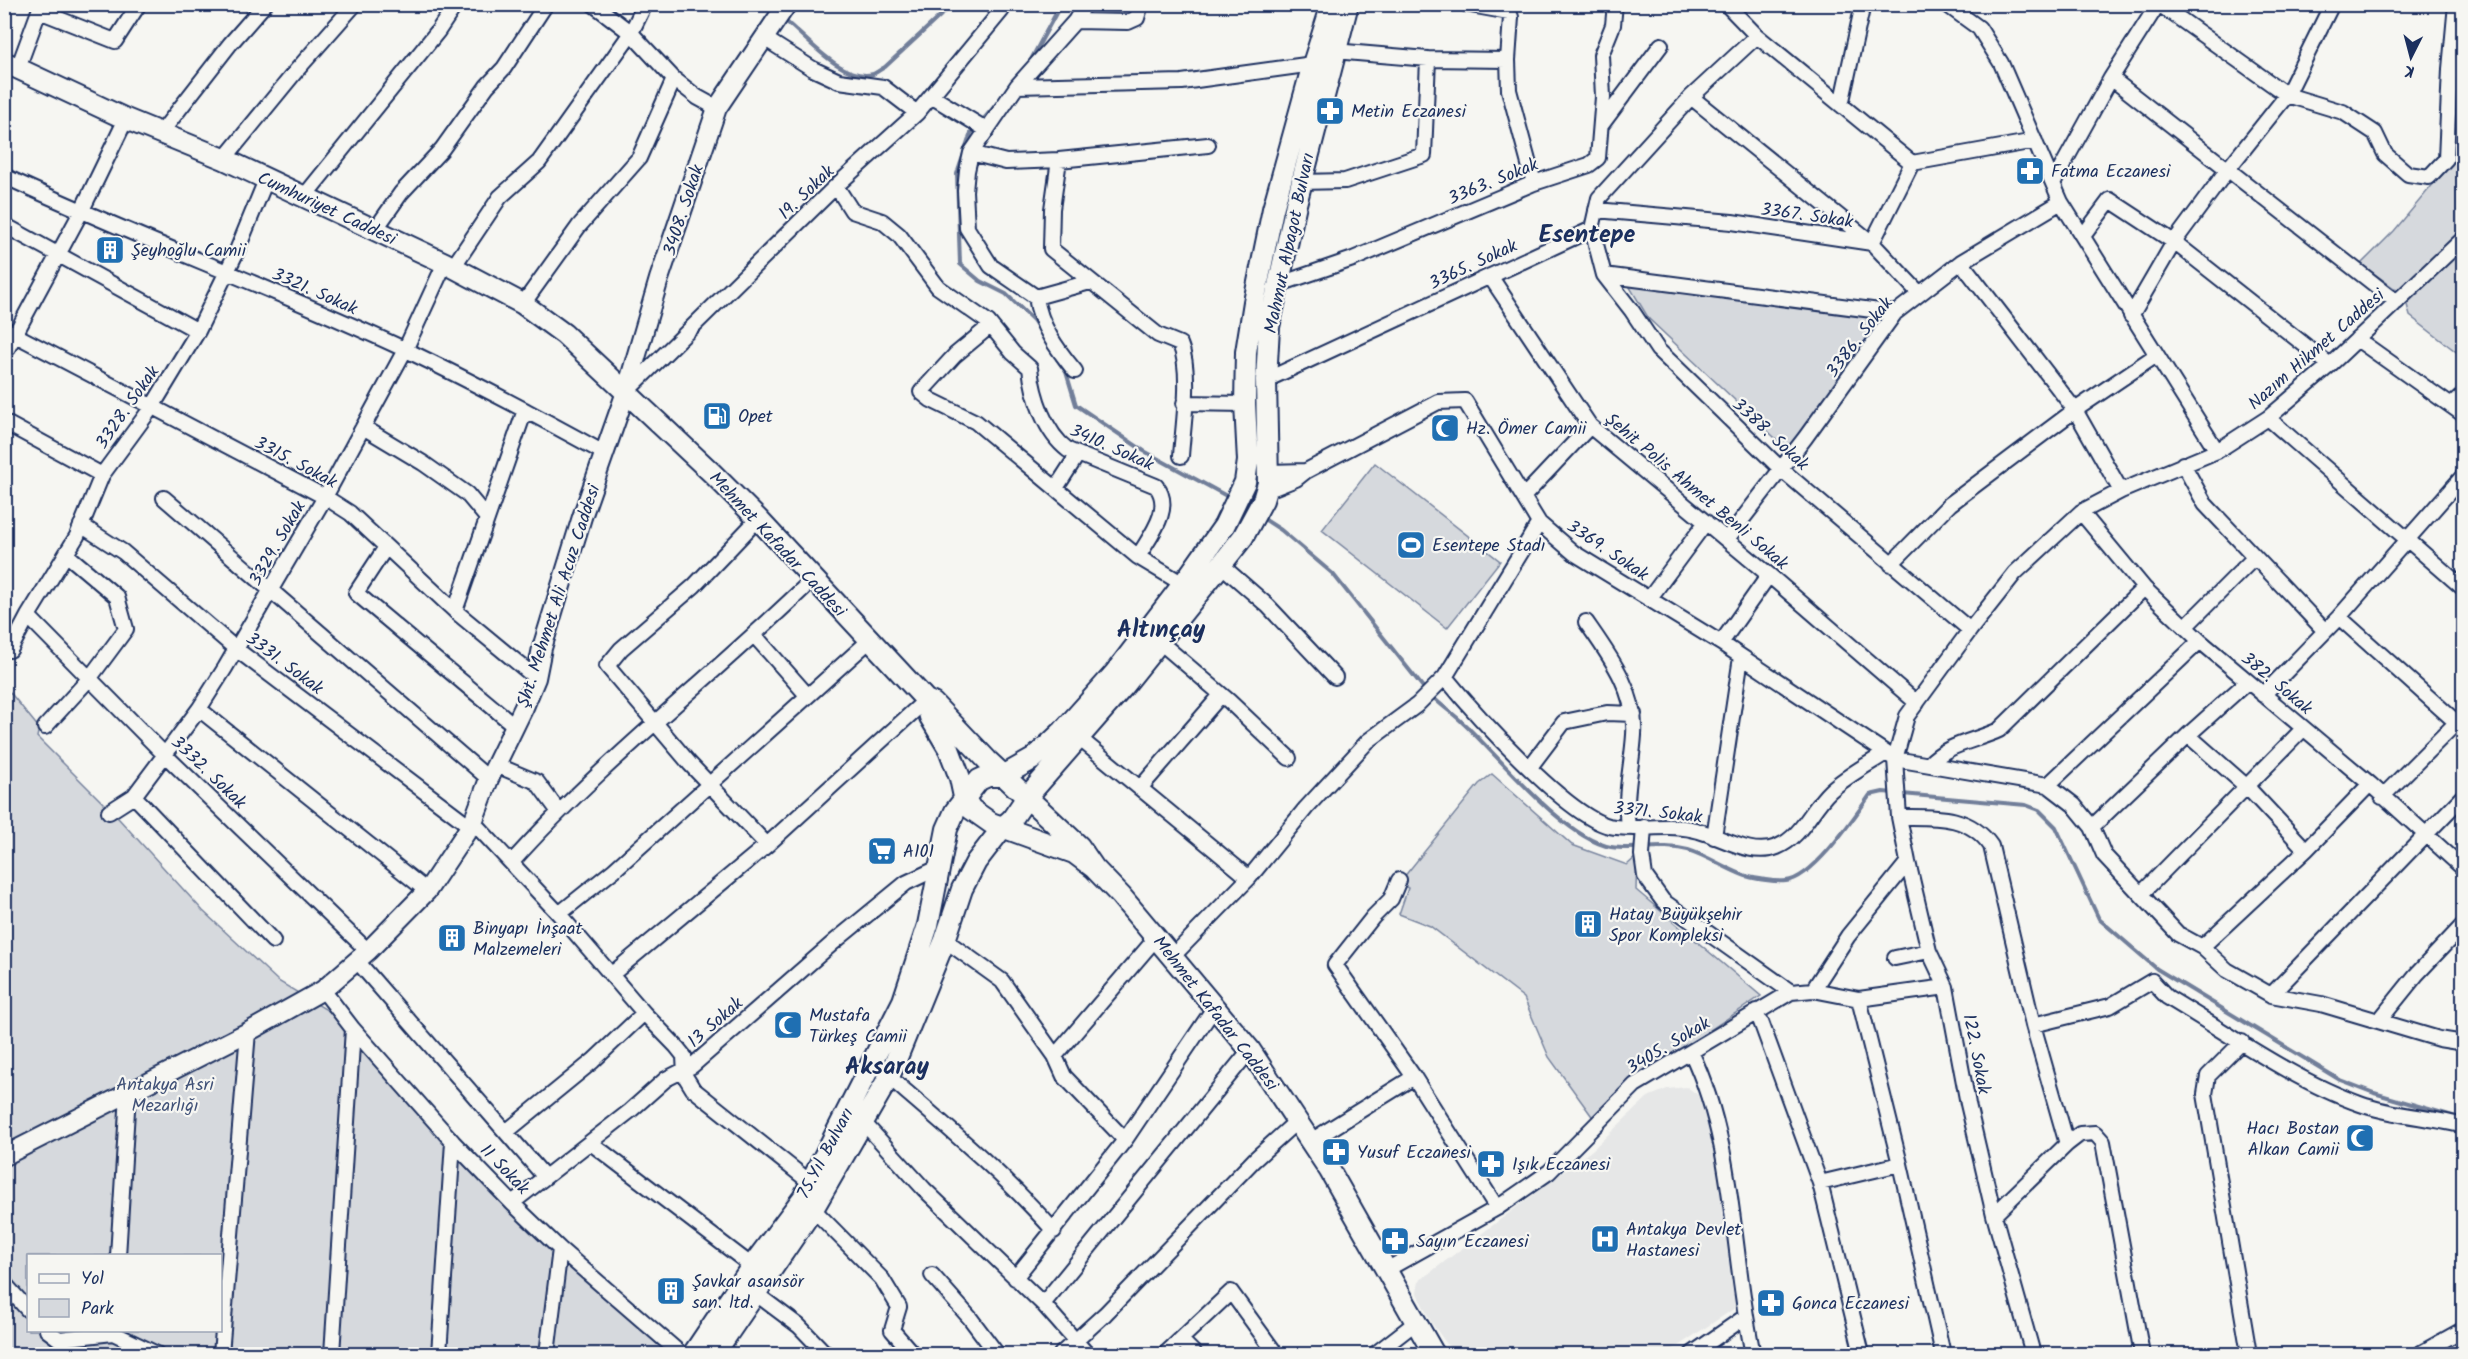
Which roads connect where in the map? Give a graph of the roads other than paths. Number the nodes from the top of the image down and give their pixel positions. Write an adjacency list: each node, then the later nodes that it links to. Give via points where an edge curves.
1 (139, 4): 21 (street, via 114,41)
2 (265, 4): 46 (street)
3 (355, 4): 50 (street)
4 (456, 4): 60 (street)
5 (546, 4): 66 (street, via 504,68)
6 (592, 4): 24 (street)
7 (645, 4): 24 (street, 3329. Sokak)
8 (787, 4): 26 (street, 3408. Sokak)
9 (1085, 4): 23 (street)
10 (1141, 4): 23 (street, via 1137,18 1128,22)
11 (1332, 4): 31 (main road, Mahmut Alpagot Bulvarı)
12 (1348, 4): 28 (main road, Mahmut Alpagot Bulvarı)
13 (1465, 4): 30 (street, via 1509,12)
14 (1616, 4): 44 (street, via 1613,25 1601,55)
15 (1726, 4): 25 (street)
16 (1863, 4): 40 (street)
17 (1946, 4): 47 (street, via 1979,28 2001,63)
18 (2158, 4): 34 (street); 37 (street)
19 (2332, 4): 37 (street)
20 (2456, 4): 33 (street)
21 (40, 8): 32 (street)
22 (1002, 10): 38 (street, 19. Sokak)
23 (1075, 21): 36 (street)
24 (631, 33): 35 (street); 73 (street, 3329. Sokak, via 539,162 500,197)
25 (1757, 36): 39 (street); 40 (street)
26 (764, 38): 41 (street, 3408. Sokak); 42 (street, via 839,81 883,87)
27 (1661, 45): 44 (street)
28 (1334, 51): 29 (street); 56 (main road, Mahmut Alpagot Bulvarı)
29 (1428, 59): 30 (street); 56 (street, via 1424,155 1345,181)
30 (1508, 60): 57 (street, via 1509,90)
31 (1313, 64): 36 (street, via 1182,82); 98 (main road, Mahmut Alpagot Bulvarı, via 1254,302 1246,352)
32 (11, 65): 43 (main road, Cumhuriyet Caddesi)
33 (2457, 70): 37 (street, via 2446,159 2429,177 2408,174 2385,154 2375,133 2343,112)
34 (2110, 78): 53 (street); 58 (street)
35 (674, 80): 41 (street); 82 (street, via 639,158 579,226)
36 (1017, 86): 45 (street)
37 (2286, 95): 53 (street)
38 (931, 96): 42 (street, 19. Sokak); 45 (street)
39 (1691, 97): 62 (street, via 1599,198); 70 (street)
40 (1841, 105): 52 (street)
41 (717, 108): 95 (street, 3408. Sokak, via 659,279)
42 (917, 113): 59 (street, 19. Sokak)
43 (126, 119): 46 (main road, Cumhuriyet Caddesi); 63 (street)
44 (1602, 124): 57 (street, 3363. Sokak, via 1598,158 1589,165)
45 (984, 128): 49 (street)
46 (159, 134): 50 (main road, Cumhuriyet Caddesi)
47 (2035, 141): 52 (street); 58 (street)
48 (1208, 145): 51 (street)
49 (971, 153): 51 (street, via 1006,162); 80 (street, via 965,191 967,228 991,266)
50 (224, 159): 55 (main road, Cumhuriyet Caddesi)
51 (1059, 160): 77 (street, via 1051,249)
52 (1912, 163): 70 (street, 3367. Sokak)
53 (2228, 169): 69 (street); 81 (street)
54 (4, 176): 63 (street, 3321. Sokak)
55 (266, 180): 60 (main road, Cumhuriyet Caddesi); 74 (street, 3328. Sokak)
56 (1302, 182): 78 (main road, Mahmut Alpagot Bulvarı)
57 (1534, 183): 78 (street, 3363. Sokak, via 1353,259)
58 (2053, 183): 61 (street)
59 (836, 186): 85 (street, 3410. Sokak, via 852,211 882,221 898,235 938,287); 95 (street, 19. Sokak)
60 (303, 198): 66 (main road, Cumhuriyet Caddesi)
61 (2061, 202): 67 (street); 72 (street, 3386. Sokak)
62 (1596, 210): 65 (street); 70 (street, 3367. Sokak, via 1732,222)
63 (81, 212): 71 (street); 74 (street, 3321. Sokak)
64 (4, 225): 71 (street)
65 (1592, 229): 75 (street, 3388. Sokak); 76 (street, 3365. Sokak)
66 (375, 230): 73 (main road, Cumhuriyet Caddesi)
67 (2083, 236): 69 (street, via 2110,200); 84 (street)
68 (2463, 238): 81 (street, Nazım Hikmet Caddesi)
69 (2174, 242): 84 (street); 92 (street)
70 (1872, 243): 79 (street)
71 (58, 255): 86 (street); 87 (street)
72 (1961, 262): 79 (street, 3386. Sokak); 102 (street)
73 (449, 265): 82 (main road, Cumhuriyet Caddesi); 89 (street, 3329. Sokak)
74 (227, 271): 87 (street, 3328. Sokak); 89 (street, 3321. Sokak)
75 (1604, 275): 83 (street); 113 (street, 3388. Sokak, via 1658,350)
76 (1490, 276): 94 (street, 3365. Sokak); 106 (street, Şehit Polis Ahmet Benli Sokak)
77 (1090, 282): 80 (street); 97 (street, via 1158,335 1180,344 1184,354)
78 (1277, 285): 94 (main road, Mahmut Alpagot Bulvarı, via 1269,327)
79 (1919, 293): 83 (street, 3386. Sokak)
80 (1036, 297): 93 (street, via 1046,332)
81 (2397, 302): 88 (street, Nazım Hikmet Caddesi)
82 (523, 304): 95 (main road, Cumhuriyet Caddesi, via 564,334)
83 (1895, 314): 113 (street, 3386. Sokak)
84 (2131, 316): 91 (street)
85 (990, 326): 110 (street, 3410. Sokak, via 1030,368 1032,387 1057,442); 116 (street, via 955,355 921,392 976,422)
86 (10, 331): 90 (street); 100 (street, 3315. Sokak)
87 (198, 331): 100 (street, 3328. Sokak)
88 (2357, 339): 92 (street, Nazım Hikmet Caddesi); 99 (street)
89 (405, 350): 101 (street, 3321. Sokak); 107 (street, 3329. Sokak)
90 (4, 355)
91 (2155, 356): 102 (street); 108 (street)
92 (2330, 365): 104 (street, Nazım Hikmet Caddesi)
93 (1076, 371)
94 (1266, 380): 117 (main road, Mahmut Alpagot Bulvarı)
95 (626, 392): 109 (street, Şht. Mehmet Ali Acuz Caddesi); 124 (main road, Mehmet Kafadar Caddesi)
96 (2463, 394): 99 (street)
97 (1184, 403): 98 (street); 111 (street)
98 (1245, 404): 138 (main road, Mahmut Alpagot Bulvarı, via 1248,467 1243,487 1224,526)
99 (2451, 406): 103 (street)
100 (152, 407): 114 (street, 3328. Sokak); 120 (street, 3315. Sokak)
101 (525, 410): 109 (street, 3321. Sokak); 123 (street)
102 (2074, 410): 118 (street); 134 (street, via 1950,504)
103 (2463, 415)
104 (2268, 418): 108 (street, Nazım Hikmet Caddesi); 128 (street)
105 (4, 422): 114 (street)
106 (1590, 426): 119 (street); 125 (street, Şehit Polis Ahmet Benli Sokak)
107 (363, 427): 120 (street, 3329. Sokak); 123 (street, via 467,494)
108 (2217, 451): 112 (street, Nazım Hikmet Caddesi)
109 (604, 453): 160 (street, Şht. Mehmet Ali Acuz Caddesi)
110 (1078, 454): 116 (street); 132 (street, 3410. Sokak, via 1156,486 1162,493 1162,514)
111 (1181, 456)
112 (2182, 464): 118 (street, Nazım Hikmet Caddesi); 133 (street, via 2205,504)
113 (1781, 469): 129 (street, 3386. Sokak); 134 (street, 3388. Sokak)
114 (102, 475): 127 (street, 3328. Sokak)
115 (2463, 475): 128 (street)
116 (1056, 488): 132 (street)
117 (1266, 488): 119 (street, 3369. Sokak, via 1296,479 1438,402 1453,400 1465,401); 135 (main road, Mahmut Alpagot Bulvarı, via 1243,537)
118 (2121, 491): 122 (street, Nazım Hikmet Caddesi)
119 (1524, 496): 126 (street, 3369. Sokak)
120 (325, 497): 130 (street, 3315. Sokak, via 350,513); 141 (street, 3329. Sokak)
121 (164, 498): 141 (street)
122 (2081, 512): 139 (street, 382. Sokak); 148 (street, Nazım Hikmet Caddesi, via 2015,573)
123 (488, 518): 143 (street)
124 (758, 519): 137 (main road, Mehmet Kafadar Caddesi); 171 (street, via 694,586 621,649 607,666)
125 (1706, 522): 129 (street, Şehit Polis Ahmet Benli Sokak); 142 (street)
126 (1539, 523): 142 (street, 3369. Sokak, via 1574,553); 159 (street)
127 (81, 525): 131 (street, 3328. Sokak); 155 (street, 3331. Sokak, via 123,552)
128 (2407, 538): 140 (street); 145 (street)
129 (1726, 539): 136 (street, Şehit Polis Ahmet Benli Sokak)
130 (386, 547): 143 (street, 3315. Sokak); 172 (street, via 356,593)
131 (66, 554): 144 (street, 3328. Sokak); 161 (street, via 117,597 126,629)
132 (1138, 557): 138 (street)
133 (2255, 557): 147 (street); 149 (street)
134 (1891, 564): 148 (street, 3388. Sokak)
135 (1221, 565): 153 (main road, Mahmut Alpagot Bulvarı); 158 (street, via 1268,606)
136 (1769, 575): 154 (street); 167 (street, Şehit Polis Ahmet Benli Sokak)
137 (813, 579): 150 (street); 151 (main road, Mehmet Kafadar Caddesi)
138 (1183, 584): 183 (main road, Mahmut Alpagot Bulvarı, via 1114,674 1063,731 1033,759)
139 (2144, 588): 147 (street, 382. Sokak); 180 (street, via 1999,730 1939,753)
140 (2463, 589)
141 (272, 590): 155 (street, 3329. Sokak); 182 (street)
142 (1649, 599): 154 (street, 3369. Sokak)
143 (455, 611): 160 (street, 3315. Sokak)
144 (28, 616): 156 (street, 3328. Sokak); 161 (street, 3332. Sokak)
145 (2338, 617): 149 (street); 170 (street)
146 (1586, 622): 169 (street, via 1621,678)
147 (2186, 627): 152 (street, 382. Sokak)
148 (1970, 630): 167 (street, Nazım Hikmet Caddesi)
149 (2325, 631): 165 (street)
150 (755, 636): 163 (street); 171 (street)
151 (869, 641): 163 (street); 166 (main road, Mehmet Kafadar Caddesi)
152 (2200, 641): 162 (street, 382. Sokak); 186 (street)
153 (1160, 642): 164 (street); 176 (main road, Mahmut Alpagot Bulvarı)
154 (1721, 643): 157 (street, 3369. Sokak)
155 (236, 649): 168 (street, 3329. Sokak); 197 (street, 3331. Sokak)
156 (10, 650)
157 (1741, 657): 178 (street, 3369. Sokak); 203 (street)
158 (1335, 677)
159 (1445, 677): 181 (street, 3371. Sokak); 211 (street, via 1417,705 1368,741)
160 (536, 678): 172 (street, Şht. Mehmet Ali Acuz Caddesi)
161 (89, 679): 173 (street); 177 (street, 3332. Sokak)
162 (2247, 682): 165 (street, 382. Sokak); 175 (street)
163 (807, 695): 184 (street)
164 (1221, 695): 179 (street); 188 (street)
165 (2263, 695): 174 (street, 382. Sokak)
166 (926, 700): 183 (main road, Mehmet Kafadar Caddesi, via 940,709); 191 (main road, Mehmet Kafadar Caddesi, via 930,717 949,749); 204 (street)
167 (1917, 703): 178 (street, Nazım Hikmet Caddesi)
168 (199, 709): 177 (street, 3329. Sokak); 213 (street)
169 (1634, 714): 181 (street, via 1607,713 1564,722); 199 (street, via 1626,797)
170 (2460, 718): 193 (street)
171 (656, 724): 184 (street); 195 (street)
172 (515, 726): 182 (street, Şht. Mehmet Ali Acuz Caddesi)
173 (45, 727)
174 (2303, 729): 185 (street, 382. Sokak); 187 (street)
175 (2188, 735): 187 (street); 201 (street)
176 (1079, 738): 188 (street); 192 (main road, Mahmut Alpagot Bulvarı)
177 (164, 754): 190 (street, 3329. Sokak); 222 (street, 3332. Sokak)
178 (1891, 756): 180 (street); 196 (street, 122. Sokak); 203 (street, 3371. Sokak, via 1830,791 1787,843 1755,849)
179 (1289, 758)
180 (1929, 764): 186 (street)
181 (1530, 767): 199 (street, 3371. Sokak, via 1594,821)
182 (493, 772): 195 (street, via 537,782); 197 (street, Şht. Mehmet Ali Acuz Caddesi)
183 (1003, 776): 191 (main road, via 979,780); 192 (main road, Mehmet Kafadar Caddesi)
184 (710, 783): 204 (street); 215 (street)
185 (2370, 784): 193 (street, 382. Sokak); 205 (street)
186 (2048, 785): 201 (street, via 2074,805)
187 (2247, 787): 205 (street); 214 (street)
188 (1141, 788): 211 (street)
189 (2463, 795): 202 (street)
190 (134, 796): 194 (street, 3329. Sokak); 219 (street)
191 (964, 797): 198 (main road, Mehmet Kafadar Caddesi, via 971,809 991,823); 208 (main road, 75.Yıl Bulvarı, via 947,829)
192 (1027, 797): 198 (main road); 209 (main road, Mehmet Kafadar Caddesi, via 1079,846)
193 (2382, 797): 202 (street, 382. Sokak)
194 (109, 812)
195 (560, 812): 206 (street)
196 (1899, 817): 207 (street, 122. Sokak); 236 (street, via 1938,817 1982,832 1991,846)
197 (471, 824): 206 (street, 3331. Sokak); 213 (street, Şht. Mehmet Ali Acuz Caddesi)
198 (1004, 826): 209 (main road, Mehmet Kafadar Caddesi, via 1074,853); 218 (main road, 75.Yıl Bulvarı, via 976,862 962,889)
199 (1628, 827): 200 (street, 3371. Sokak)
200 (1644, 827): 203 (street, 3371. Sokak, via 1699,831); 229 (street, via 1645,876 1663,901)
201 (2092, 827): 214 (street, via 2104,855)
202 (2424, 835): 210 (street, 382. Sokak); 230 (street)
203 (1714, 837)
204 (767, 845): 225 (street)
205 (2306, 850): 220 (street)
206 (512, 862): 215 (street, 3331. Sokak)
207 (1908, 862): 221 (street, 122. Sokak); 228 (street, via 1848,936)
208 (940, 867): 244 (street, 13 Sokak, via 906,883); 260 (main road, 75.Yıl Bulvarı, via 928,925 903,1001)
209 (1094, 868): 217 (main road, Mehmet Kafadar Caddesi)
210 (2463, 869)
211 (1249, 878): 223 (street)
212 (1399, 880): 246 (street, via 1391,899 1335,965)
213 (427, 891): 222 (street, Şht. Mehmet Ali Acuz Caddesi)
214 (2141, 894): 220 (street, via 2178,934)
215 (559, 914): 225 (street, 3331. Sokak)
216 (2463, 924): 235 (street)
217 (1156, 938): 223 (main road, Mehmet Kafadar Caddesi); 243 (street)
218 (945, 940): 243 (street, via 1002,981); 245 (main road, 75.Yıl Bulvarı)
219 (273, 941)
220 (2202, 947): 230 (street, via 2227,970)
221 (1929, 951): 224 (street); 226 (street, 122. Sokak)
222 (363, 956): 227 (street, Şht. Mehmet Ali Acuz Caddesi); 251 (street, 3332. Sokak)
223 (1172, 957): 232 (main road, Mehmet Kafadar Caddesi)
224 (1895, 958)
225 (612, 974): 234 (street, 3331. Sokak)
226 (1946, 987): 231 (street, 3405. Sokak); 265 (street, 122. Sokak)
227 (323, 990): 237 (street, 11 Sokak); 238 (street, Şht. Mehmet Ali Acuz Caddesi)
228 (1813, 990): 229 (street, 3405. Sokak); 231 (street, 3405. Sokak)
229 (1791, 992): 233 (street, 3405. Sokak)
230 (2271, 995): 235 (street)
231 (1859, 999): 258 (street)
232 (1214, 1008): 241 (main road, Mehmet Kafadar Caddesi); 252 (street)
233 (1757, 1011): 242 (street, 3405. Sokak); 261 (street)
234 (644, 1013): 244 (street, 3331. Sokak, via 684,1056); 251 (street)
235 (2379, 1021): 240 (street)
236 (2033, 1025): 239 (street, via 2110,1006 2152,981 2167,997); 256 (street)
237 (353, 1029): 254 (street, 11 Sokak); 286 (street)
238 (248, 1032): 247 (street, Şht. Mehmet Ali Acuz Caddesi); 285 (street)
239 (2242, 1042): 250 (street, via 2290,1071 2362,1105); 308 (street, via 2208,1076 2205,1094)
240 (2463, 1043)
241 (1250, 1050): 248 (main road, Mehmet Kafadar Caddesi); 275 (street)
242 (1691, 1052): 263 (street, 3405. Sokak, via 1635,1085 1549,1172); 277 (street, via 1706,1084 1718,1131)
243 (1055, 1056): 252 (street, via 1076,1091)
244 (686, 1068): 255 (street, 13 Sokak, via 666,1079); 260 (street, 3331. Sokak, via 685,1076 693,1089)
245 (889, 1077): 249 (main road, 75.Yıl Bulvarı); 266 (street)
246 (1414, 1077): 253 (street); 263 (street)
247 (128, 1094): 257 (street, Şht. Mehmet Ali Acuz Caddesi); 268 (street)
248 (1298, 1120): 253 (main road, Mehmet Kafadar Caddesi); 283 (street)
249 (863, 1122): 264 (main road, 75.Yıl Bulvarı); 272 (street, via 924,1189)
250 (2463, 1126)
251 (506, 1132): 259 (street, 3332. Sokak)
252 (1125, 1140): 266 (street)
253 (1311, 1141): 270 (main road, Mehmet Kafadar Caddesi)
254 (453, 1142): 262 (street, 11 Sokak); 287 (street)
255 (591, 1143): 259 (street, 13 Sokak); 269 (street)
256 (2067, 1143): 265 (street); 307 (street, via 2080,1134 2095,1133 2103,1142)
257 (4, 1156)
258 (1900, 1164): 261 (street); 305 (street)
259 (544, 1176): 262 (street, 13 Sokak)
260 (811, 1183): 269 (main road, 75.Yıl Bulvarı)
261 (1820, 1183): 304 (street)
262 (512, 1203): 267 (street, 11 Sokak)
263 (1497, 1208): 270 (street, 3405. Sokak)
264 (813, 1209): 274 (main road, 75.Yıl Bulvarı); 293 (street, via 888,1287 899,1307 892,1330)
265 (1994, 1215): 306 (street, 122. Sokak)
266 (1054, 1231): 272 (street)
267 (560, 1249): 288 (street); 289 (street, 11 Sokak)
268 (118, 1254)
269 (752, 1266): 290 (main road, 75.Yıl Bulvarı)
270 (1386, 1270): 278 (main road, Mehmet Kafadar Caddesi)
271 (932, 1275): 294 (street)
272 (1015, 1278): 275 (street)
273 (4, 1283): 276 (street)
274 (755, 1293): 291 (main road, 75.Yıl Bulvarı); 292 (street, via 799,1326)
275 (1043, 1304): 283 (street)
276 (27, 1309)
277 (1744, 1317): 302 (street); 303 (street)
278 (1415, 1323): 300 (street); 301 (main road, Mehmet Kafadar Caddesi)
279 (2463, 1330): 309 (street)
280 (50, 1332): 281 (street, via 59,1339)
281 (113, 1332): 284 (street)
282 (1181, 1340): 297 (street); 298 (street); 299 (street, via 1231,1292)
283 (1076, 1342): 295 (street); 296 (street)
284 (157, 1354)
285 (221, 1354)
286 (332, 1354)
287 (439, 1354)
288 (547, 1354)
289 (681, 1354)
290 (693, 1354)
291 (714, 1354)
292 (826, 1354)
293 (913, 1354)
294 (997, 1354)
295 (1061, 1354)
296 (1087, 1354)
297 (1165, 1354)
298 (1194, 1354)
299 (1276, 1354)
300 (1375, 1354)
301 (1434, 1354)
302 (1692, 1354)
303 (1753, 1354)
304 (1862, 1354)
305 (1943, 1354)
306 (2033, 1354)
307 (2142, 1354)
308 (2249, 1354)
309 (2419, 1354)

